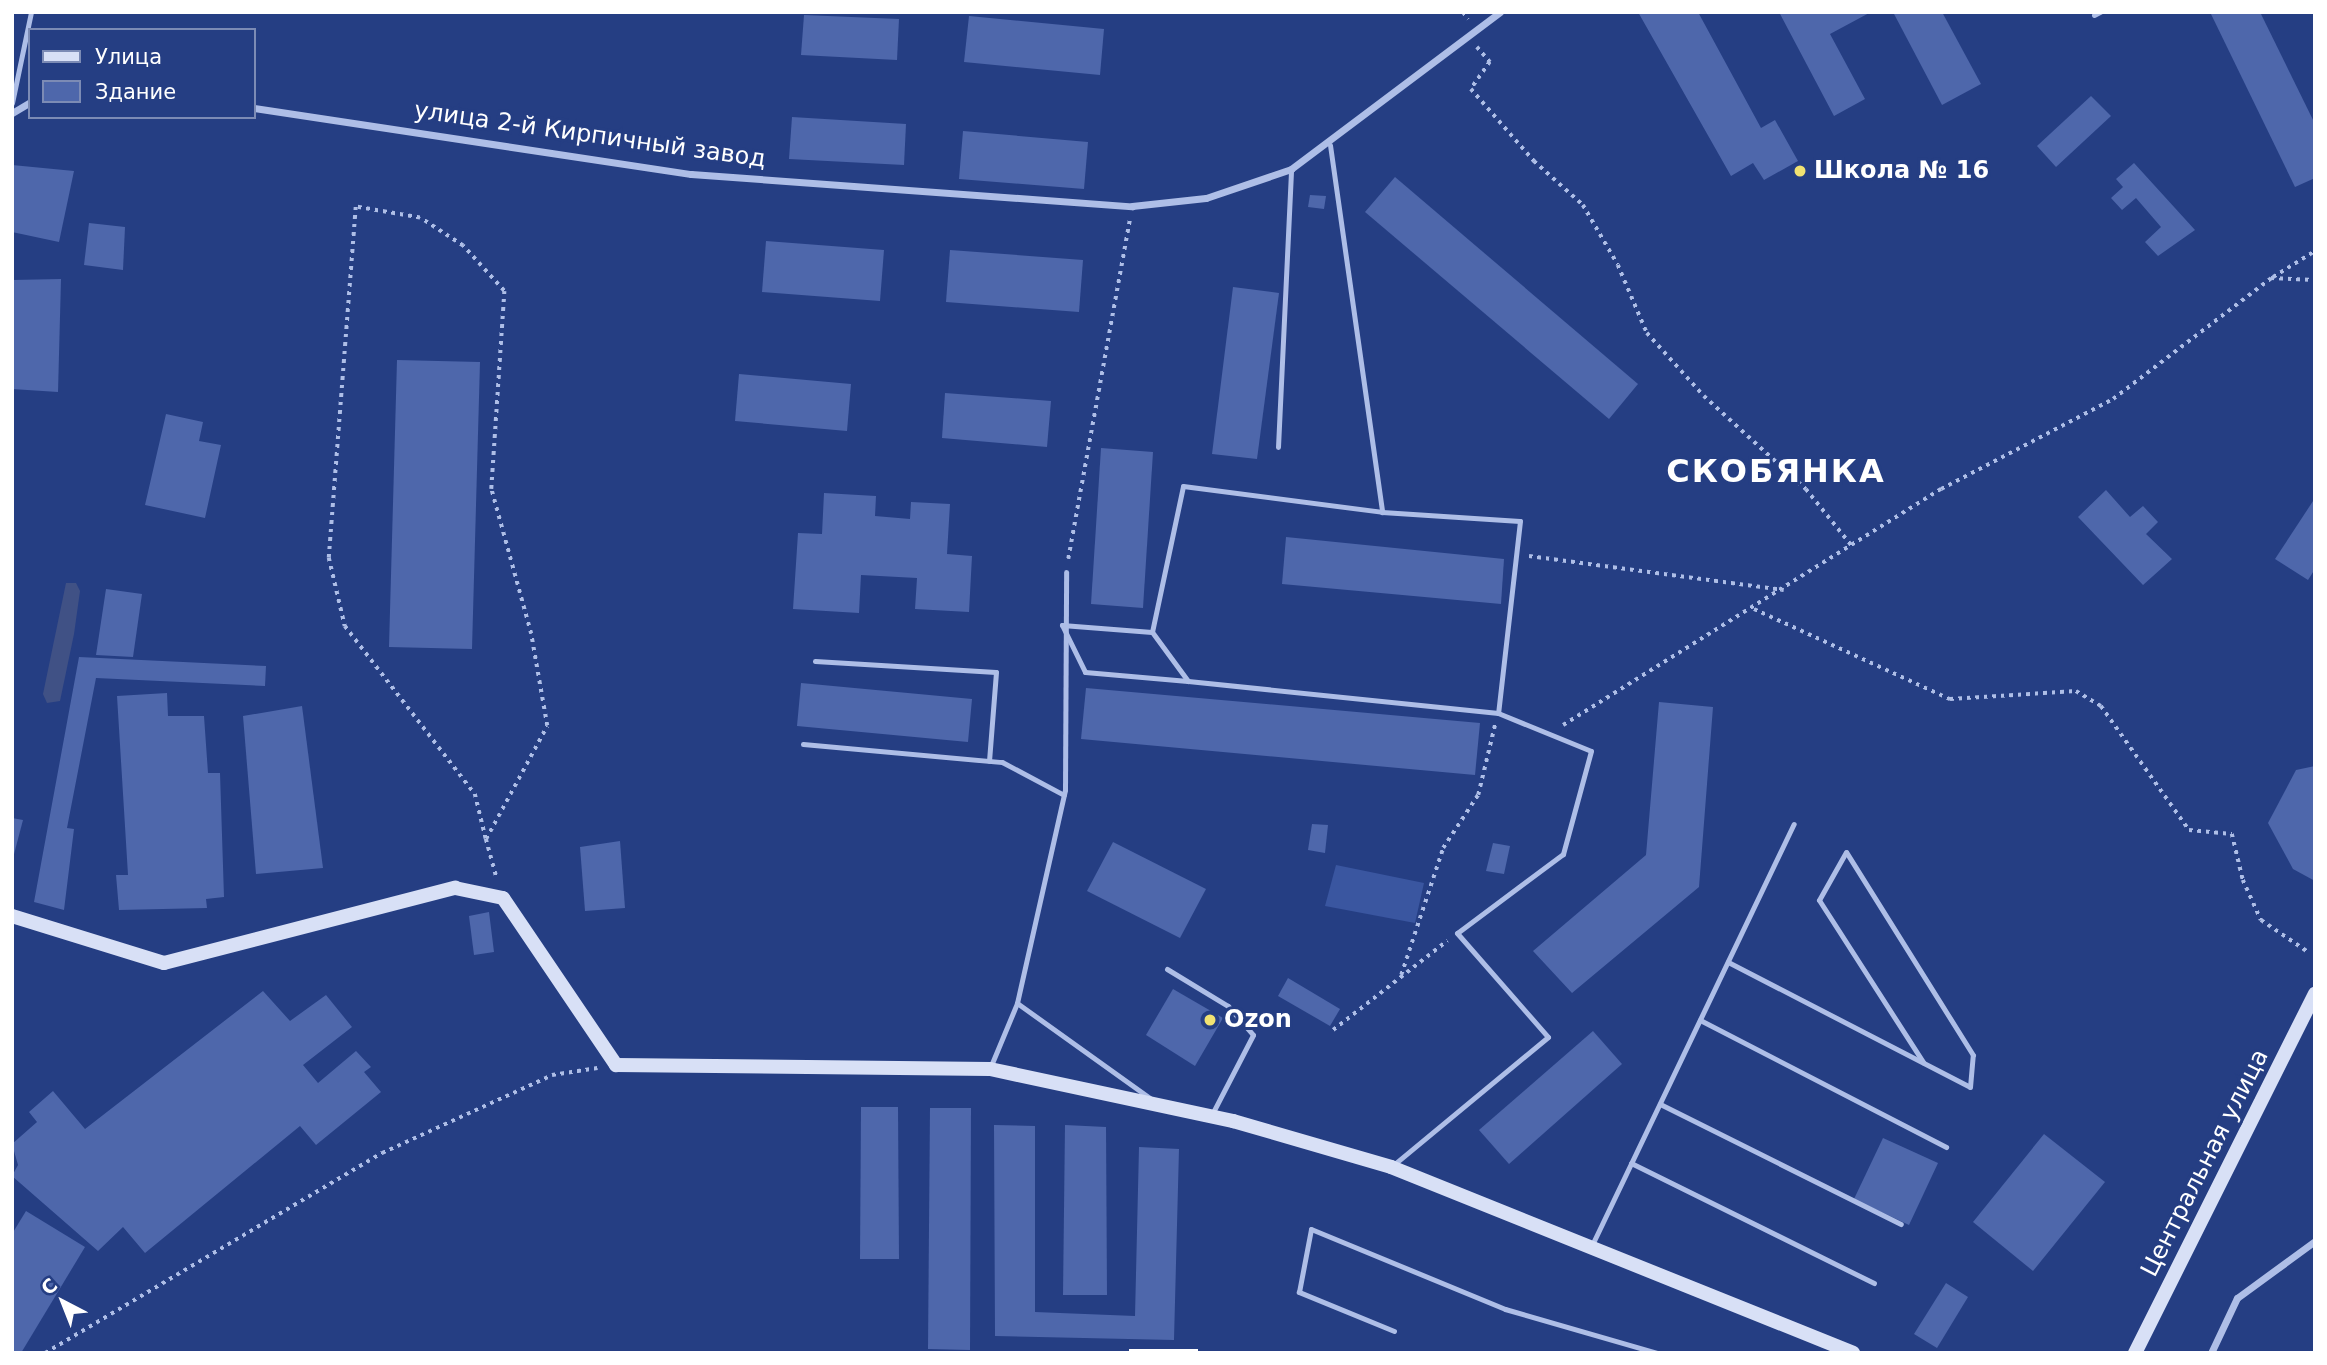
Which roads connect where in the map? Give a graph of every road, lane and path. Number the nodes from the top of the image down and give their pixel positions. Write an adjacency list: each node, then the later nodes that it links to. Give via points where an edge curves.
1 (31, 12): 4 (lane)
2 (1500, 12): 3 (street, улица 2-й Кирпичный завод)
3 (1469, 37): 8 (street, улица 2-й Кирпичный завод); 16 (path, via 1490,62 1471,89 1535,161 1583,205 1618,265 1647,333 1704,397 1806,489)
4 (12, 103)
5 (28, 103): 7 (street)
6 (256, 108): 10 (street, улица 2-й Кирпичный завод, via 691,174)
7 (12, 113)
8 (1330, 145): 9 (street, улица 2-й Кирпичный завод); 15 (lane)
9 (1292, 169): 10 (street, улица 2-й Кирпичный завод, via 1206,198); 14 (lane)
10 (1132, 206): 18 (path)
11 (2315, 251): 12 (path)
12 (2271, 278): 13 (path); 16 (path, via 2113,399 1941,489)
13 (2315, 280)
14 (1278, 447)
15 (1382, 512): 17 (lane, via 1520,521); 22 (lane, via 1183,486)
16 (1852, 547): 19 (path)
17 (1516, 554): 19 (path); 25 (lane)
18 (1066, 572): 21 (lane)
19 (1784, 590): 20 (path)
20 (1754, 609): 26 (path); 35 (path, via 1950,699 2076,691 2101,706 2189,830 2232,834 2243,880 2261,920)
21 (1062, 625): 22 (lane); 24 (lane, via 1085,672); 29 (lane)
22 (1152, 632): 24 (lane)
23 (814, 661): 28 (lane, via 996,672)
24 (1188, 681): 25 (lane)
25 (1498, 713): 26 (lane); 38 (path, via 1478,795 1443,848)
26 (1549, 734): 34 (lane, via 1591,751 1563,854)
27 (803, 744): 28 (lane)
28 (989, 761): 29 (lane, via 1002,762)
29 (1064, 795): 40 (lane)
30 (1794, 824): 36 (lane)
31 (486, 839): 31 (path, via 475,794 345,626 329,558 356,207 420,218 463,246 504,291 491,489 531,635 547,726); 32 (path)
32 (503, 898): 33 (street, via 455,888 164,963); 44 (street)
33 (12, 916)
34 (1457, 933): 38 (path); 51 (lane, via 1548,1037)
35 (2308, 953)
36 (1728, 962): 41 (lane); 43 (lane)
37 (1167, 969): 48 (lane, via 1228,1006 1253,1035)
38 (1401, 975): 42 (path)
39 (2315, 993): 60 (street, Центральная улица)
40 (1017, 1003): 45 (lane); 46 (lane)
41 (1700, 1020): 47 (lane); 49 (lane)
42 (1333, 1030)
43 (1923, 1062): 43 (lane, via 1970,1087 1973,1055 1846,852 1819,900)
44 (616, 1065): 45 (street); 57 (path, via 552,1075 382,1153)
45 (990, 1069): 46 (street)
46 (1157, 1104): 48 (street)
47 (1660, 1104): 50 (lane); 52 (lane)
48 (1212, 1116): 51 (street)
49 (1946, 1147)
50 (1631, 1163): 54 (lane); 55 (lane)
51 (1391, 1167): 54 (street)
52 (1901, 1224)
53 (2315, 1241): 61 (street, via 2237,1298)
54 (1591, 1247): 59 (street)
55 (1874, 1283)
56 (1395, 1331): 58 (lane, via 1299,1292 1311,1229 1505,1310)
57 (45, 1353)
58 (1657, 1353)
59 (1853, 1353)
60 (2135, 1353)
61 (2211, 1353)

